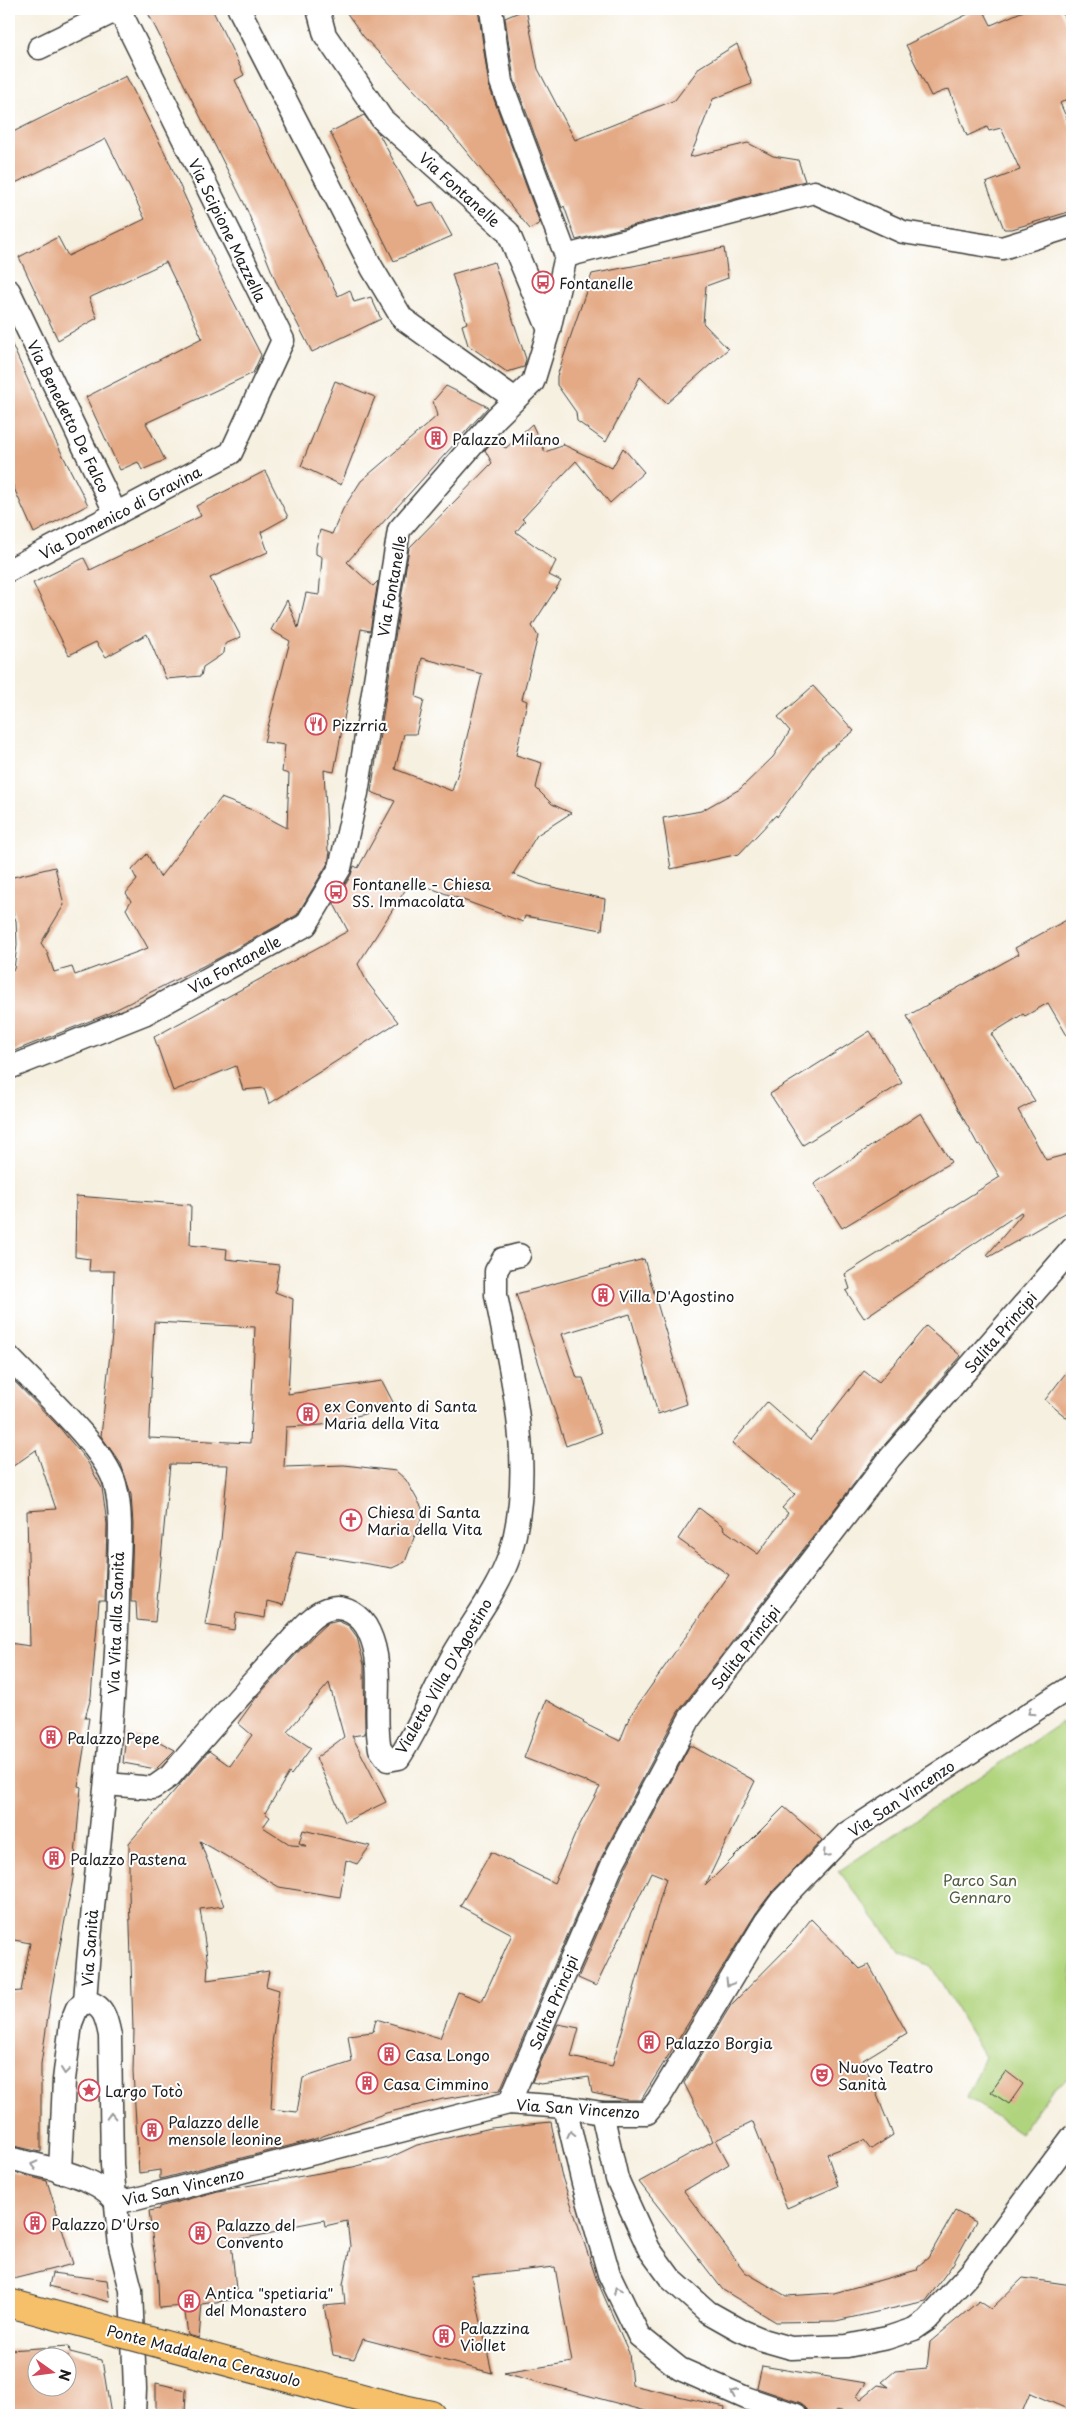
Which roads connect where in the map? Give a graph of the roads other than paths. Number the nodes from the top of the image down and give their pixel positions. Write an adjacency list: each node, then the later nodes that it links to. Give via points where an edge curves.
1 (119, 9): 5 (street); 12 (street, Via Scipione Mazzella, via 283,340)
2 (238, 9): 11 (street, via 372,268 402,318)
3 (318, 9): 10 (street, Via Fontanelle, via 325,35 382,119 508,232)
4 (491, 9): 7 (street, via 501,82)
5 (39, 48)
6 (1072, 226): 7 (street, via 1002,248 903,232 814,192)
7 (566, 256): 10 (street)
8 (9, 291): 9 (street, Via Benedetto De Falco)
9 (17, 329): 13 (street, Via Benedetto De Falco)
10 (549, 330): 11 (street, Via Fontanelle, via 533,382)
11 (515, 399): 15 (street, Via Fontanelle, via 399,530 357,793 340,868 306,925 144,1014)
12 (231, 453): 13 (street, Via Domenico di Gravina)
13 (116, 514): 14 (street, Via Domenico di Gravina)
14 (9, 570)
15 (9, 1068)
16 (1072, 1249): 23 (street, Salita Principi, via 890,1458 690,1718 614,1861)
17 (519, 1255): 20 (street, Vialetto Villa D'Agostino, via 499,1262 496,1275 496,1295 522,1438 523,1480 509,1555 399,1758 385,1757 380,1749 376,1659 369,1630 359,1616 345,1609 332,1608 324,1610 307,1624 170,1776 153,1788)
18 (9, 1357): 20 (street, Via Vita alla Sanità, via 88,1441 106,1464 114,1483 118,1506 117,1642)
19 (1072, 1686): 25 (street, Via San Vincenzo, one-way to 25, via 847,1833 781,1901 766,1921 658,2100 647,2113)
20 (106, 1784): 21 (street, Via Vita alla Sanità)
21 (98, 1838): 22 (street, Via Sanità)
22 (85, 2002): 28 (street, Via Sanità, one-way to 22, via 110,2036 100,2009); 29 (street, one-way to 29, via 71,2023 64,2080)
23 (509, 2103): 24 (street, Via San Vincenzo); 31 (street, Via San Vincenzo)
24 (565, 2107): 25 (street, Via San Vincenzo); 35 (street, one-way to 24, via 746,2398 680,2369 639,2336 609,2274 582,2183)
25 (602, 2112): 26 (street, via 617,2180 649,2249 671,2279 708,2312 740,2330 791,2348 847,2346 887,2338 914,2329 927,2320 970,2273)
26 (1072, 2137)
27 (9, 2158): 29 (street, one-way to 27)
28 (112, 2164): 30 (street, via 102,2176); 31 (street)
29 (60, 2172): 30 (street)
30 (88, 2181): 31 (street, via 111,2195)
31 (116, 2202): 33 (street, via 120,2246 130,2290)
32 (9, 2303): 34 (main road, Ponte Maddalena Cerasuolo, bridge)
33 (134, 2415)
34 (431, 2415)
35 (796, 2415)

